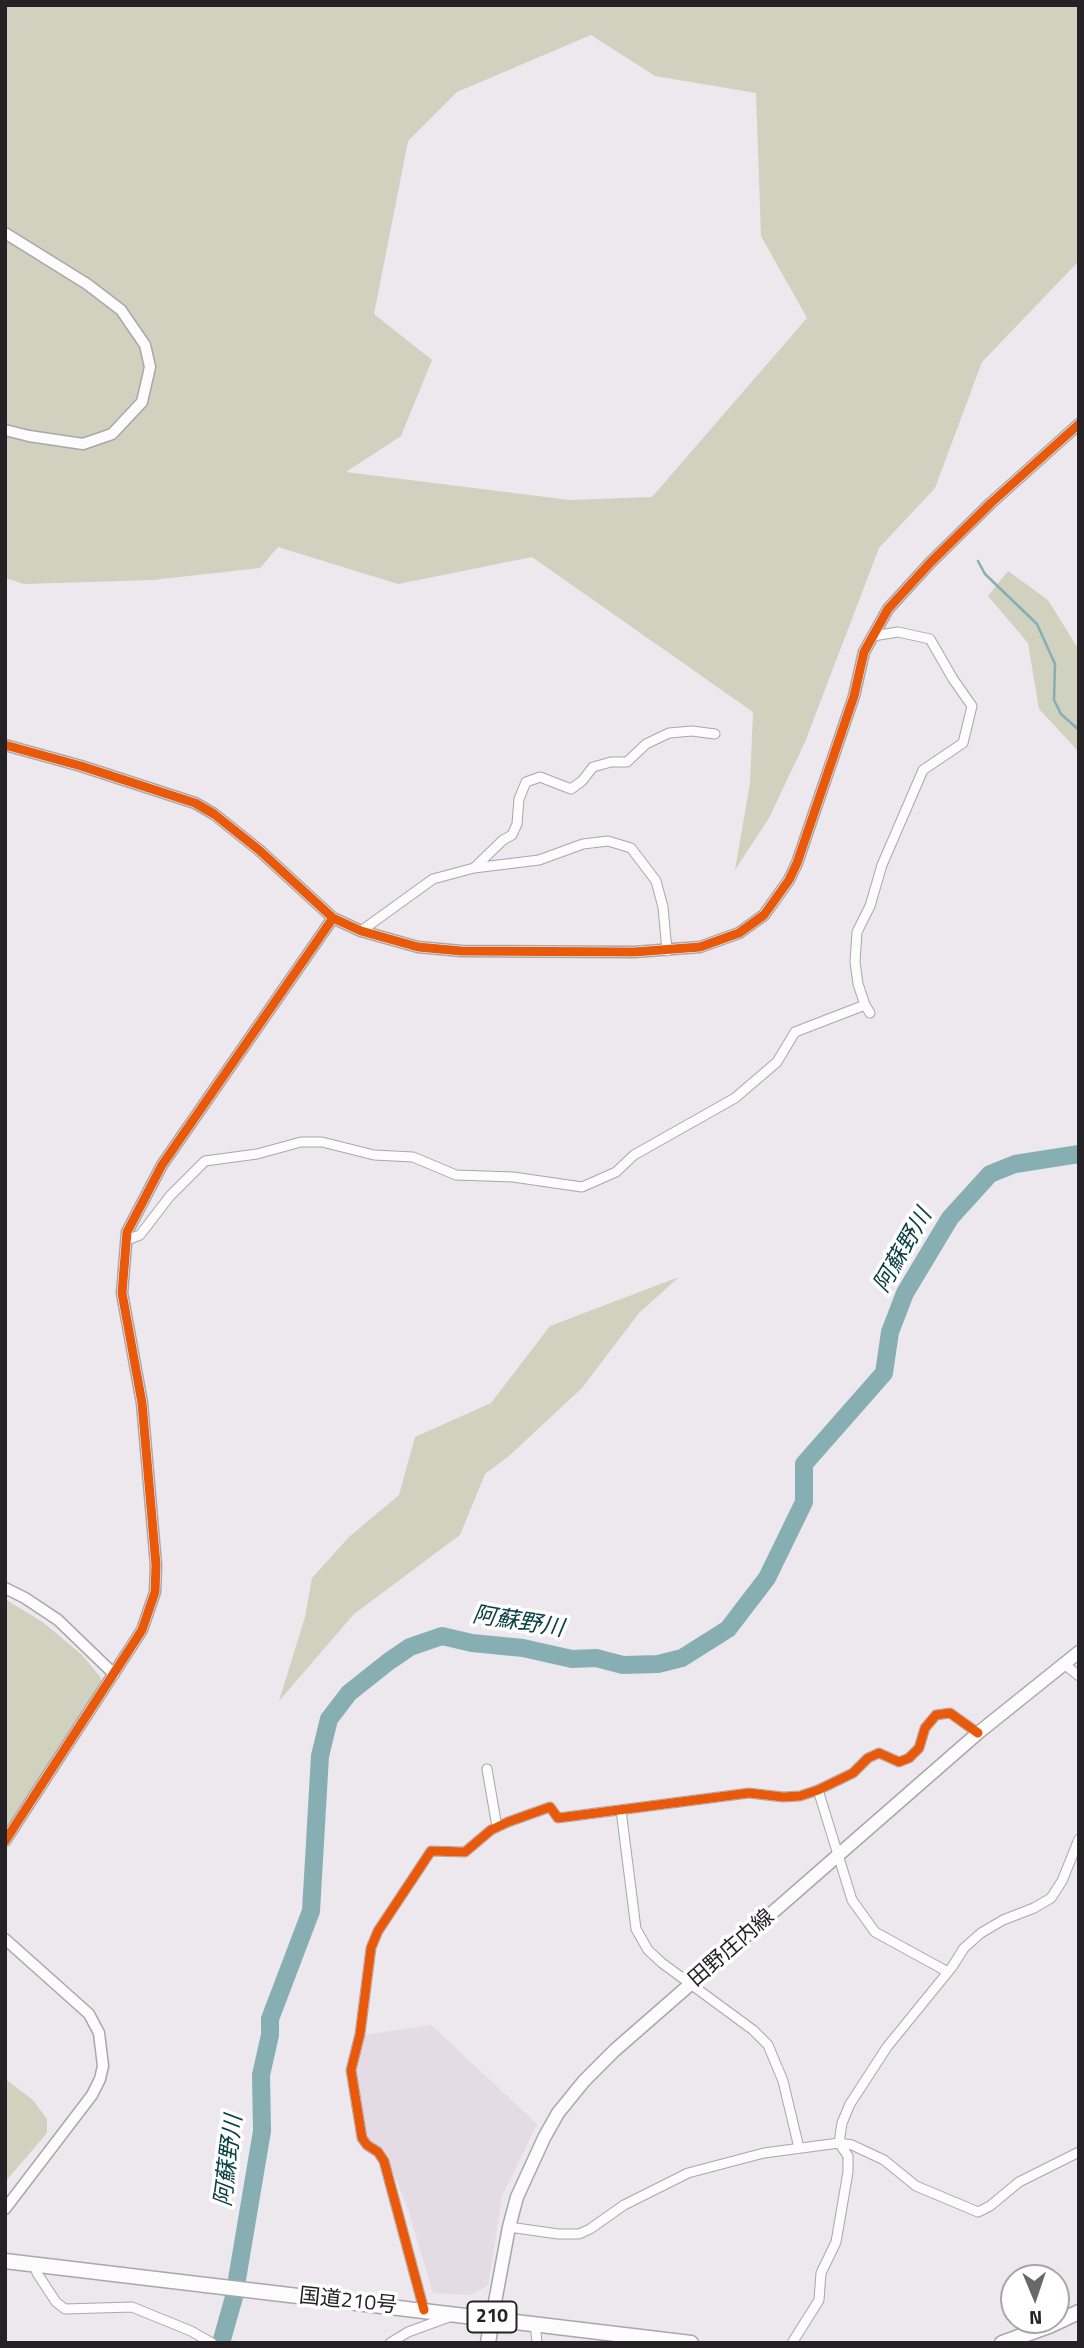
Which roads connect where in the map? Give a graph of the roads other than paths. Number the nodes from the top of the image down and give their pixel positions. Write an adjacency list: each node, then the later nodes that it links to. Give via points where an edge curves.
1 (5, 233): 3 (street, via 121,310 145,345 150,367 142,402 112,434 83,444)
2 (1079, 424): 4 (street, via 930,563 887,609)
3 (5, 430)
4 (873, 636): 10 (street, via 797,863 782,892 764,915 738,933 701,947); 11 (street, via 898,632 930,639 972,706 963,743 923,770 857,932 855,962 867,1009 795,1032 777,1062 735,1098 634,1154 616,1172 582,1187 456,1175 413,1157 301,1142 205,1161 140,1234)
5 (715, 734): 7 (street, via 669,733 646,744 627,762 593,767 571,789 540,777 526,782 512,835)
6 (5, 745): 8 (street, via 195,803 259,850)
7 (474, 869): 9 (street, via 433,879); 10 (street, via 539,860 608,841 631,848 656,881)
8 (332, 918): 9 (street); 11 (street, via 162,1166)
9 (361, 931): 10 (street, via 418,947 461,951)
10 (667, 951)
11 (127, 1240): 15 (street, via 122,1293 142,1403 156,1565 155,1592 142,1630)
12 (5, 1588): 15 (street, via 52,1615)
13 (1079, 1652): 14 (main road, 田野庄内線)
14 (1064, 1664): 16 (street); 17 (main road, 田野庄内線)
15 (114, 1674): 23 (street)
16 (1079, 1676)
17 (978, 1733): 19 (street, via 950,1713 936,1715 909,1758 899,1762 879,1753 853,1773); 24 (main road, 田野庄内線)
18 (487, 1769): 21 (street)
19 (818, 1790): 20 (street, via 783,1797 734,1794); 24 (street)
20 (621, 1810): 21 (street, via 558,1818 551,1807); 27 (street, via 636,1929 648,1950)
21 (496, 1827): 35 (street, via 465,1852 431,1851 378,1931 371,1948 351,2070 362,2138 384,2161)
22 (1079, 1839): 26 (street, via 1051,1898 981,1933)
23 (5, 1841)
24 (837, 1856): 26 (street, via 852,1900 875,1932); 27 (main road, 田野庄内線)
25 (5, 1939): 31 (street, via 89,2014 99,2033 103,2066 92,2095)
26 (948, 1972): 28 (street, via 887,2047 850,2104)
27 (691, 1985): 29 (street, via 768,2045 783,2081); 32 (main road, 田野庄内線, via 600,2065 558,2113 533,2158)
28 (839, 2143): 29 (street); 30 (street, via 884,2160 916,2186 978,2212 1019,2182); 45 (street, via 848,2155 848,2172 836,2242 821,2273 819,2300)
29 (799, 2148): 32 (street, via 688,2174 624,2205 579,2234)
30 (1079, 2152)
31 (5, 2209)
32 (509, 2227): 38 (main road, 田野庄内線)
33 (5, 2261): 34 (main road, 国道210号 / 210)
34 (34, 2264): 35 (main road, 国道210号 / 210); 40 (street, via 65,2309 132,2307)
35 (424, 2310): 37 (main road, 国道210号 / 210)
36 (1079, 2312): 46 (main road)
37 (457, 2314): 38 (main road, 国道210号 / 210); 41 (street)
38 (492, 2318): 39 (main road, 国道210号 / 210); 42 (main road)
39 (535, 2323): 43 (street); 44 (main road, 国道210号 / 210)
40 (208, 2340)
41 (390, 2343)
42 (488, 2343)
43 (537, 2343)
44 (691, 2343)
45 (792, 2343)
46 (1002, 2343)

